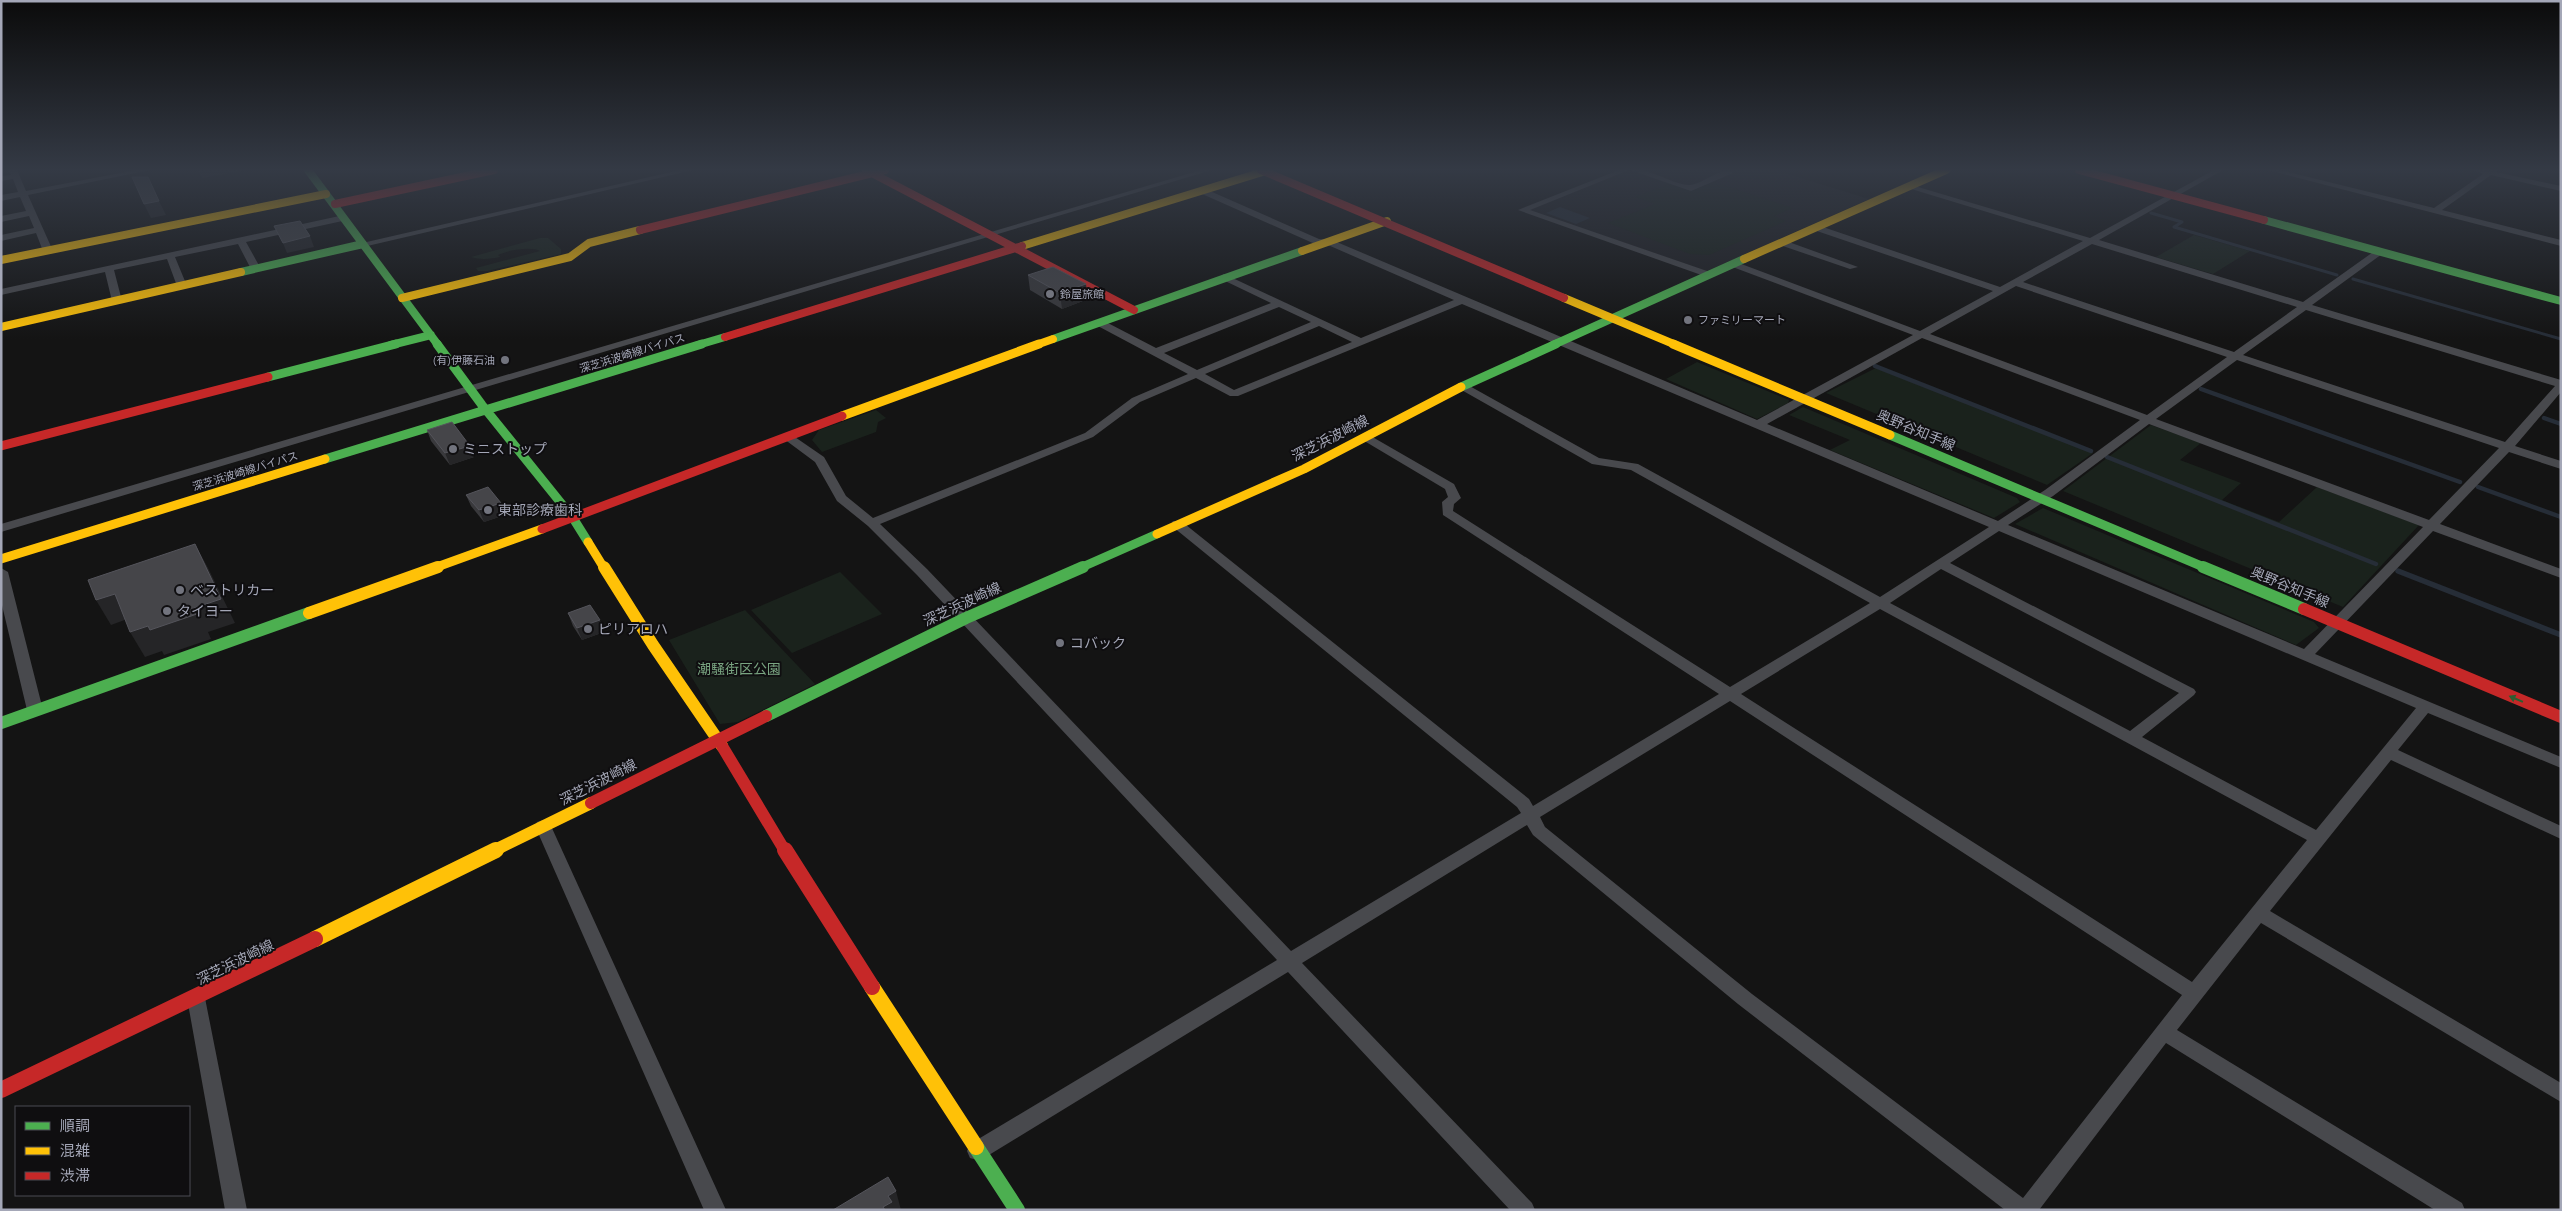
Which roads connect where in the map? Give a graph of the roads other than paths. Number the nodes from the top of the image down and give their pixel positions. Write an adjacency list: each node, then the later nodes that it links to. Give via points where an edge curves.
1 (37, 227): 22 (street)
2 (167, 227): 32 (main road)
3 (306, 227): 26 (street)
4 (351, 227): 30 (main road)
5 (441, 227): 30 (street)
6 (653, 227): 46 (main road, via 589,243 570,257)
7 (974, 227): 23 (main road)
8 (1014, 227): 23 (street)
9 (1078, 227): 31 (main road, 深芝浜波崎線バイパス)
10 (1081, 227): 31 (main road, 深芝浜波崎線バイパス)
11 (1283, 227): 27 (street, via 1318,242)
12 (1372, 227): 27 (main road)
13 (1400, 227): 53 (main road, 奥野谷知手線)
14 (1410, 227): 53 (main road, 奥野谷知手線)
15 (1571, 227): 40 (street)
16 (1821, 227): 21 (main road, 深芝浜波崎線)
17 (2047, 227): 25 (street)
18 (2118, 227): 25 (street)
19 (2285, 227): 33 (main road)
20 (2497, 227): 29 (street)
21 (1818, 228): 28 (main road, 深芝浜波崎線); 44 (street)
22 (38, 230): 24 (street); 32 (street)
23 (988, 234): 31 (main road); 66 (street)
24 (1, 238)
25 (2093, 240): 42 (street); 51 (street)
26 (241, 241): 34 (street); 39 (street)
27 (1328, 242): 41 (main road); 47 (street)
28 (1783, 243): 36 (main road, 深芝浜波崎線); 37 (street)
29 (2561, 243)
30 (364, 244): 39 (main road); 46 (main road)
31 (1014, 246): 52 (main road); 68 (main road, 深芝浜波崎線バイパス)
32 (48, 251): 35 (main road)
33 (2379, 252): 49 (main road); 51 (street)
34 (170, 256): 38 (street); 43 (street)
35 (1, 260)
36 (1733, 264): 40 (main road, 深芝浜波崎線); 58 (street)
37 (1853, 267)
38 (109, 269): 45 (street); 48 (street)
39 (256, 269): 43 (main road)
40 (1710, 274): 53 (main road, 深芝浜波崎線)
41 (1224, 277): 50 (street); 52 (main road)
42 (2016, 282): 44 (street); 62 (street)
43 (182, 286): 48 (main road)
44 (2002, 291): 58 (street)
45 (1, 292)
46 (402, 298): 57 (main road)
47 (1462, 300): 59 (street); 60 (street)
48 (117, 301): 56 (main road)
49 (2561, 301)
50 (1280, 303): 54 (street); 61 (street)
51 (2304, 305): 62 (street); 64 (street)
52 (1134, 310): 55 (main road)
53 (1615, 316): 59 (main road, 深芝浜波崎線); 67 (main road, 奥野谷知手線)
54 (1319, 322): 60 (street); 63 (street)
55 (1100, 323): 61 (street); 71 (main road)
56 (1, 327)
57 (431, 335): 66 (main road); 73 (main road)
58 (1922, 335): 67 (street); 69 (street)
59 (1560, 340): 65 (main road, 深芝浜波崎線); 70 (street)
60 (1359, 341): 63 (street, via 1234,394)
61 (1154, 353): 63 (street)
62 (2235, 356): 69 (street); 74 (street)
63 (1193, 374): 78 (street, via 1136,400 1089,435)
64 (2561, 384): 74 (street)
65 (1462, 386): 72 (main road, 深芝浜波崎線); 88 (street, via 1596,461 1634,467)
66 (470, 388): 68 (main road); 82 (street)
67 (1808, 397): 70 (street); 76 (main road, 奥野谷知手線)
68 (484, 408): 77 (main road); 83 (main road, 深芝浜波崎線バイパス); 84 (main road, 深芝浜波崎線バイパス)
69 (2147, 420): 76 (street); 80 (street)
70 (1759, 424): 81 (street)
71 (788, 437): 77 (main road); 78 (street, via 820,460 841,498)
72 (1365, 437): 79 (main road, 深芝浜波崎線, via 1304,469); 92 (street, via 1450,487 1455,498 1448,502 1447,512)
73 (1, 446)
74 (2507, 447): 75 (street); 80 (street)
75 (2561, 465)
76 (2045, 496): 81 (street); 90 (main road, 奥野谷知手線)
77 (573, 518): 95 (main road); 99 (main road)
78 (872, 523): 89 (street)
79 (1177, 524): 89 (main road, 深芝浜波崎線); 102 (street, via 1523,803)
80 (2429, 525): 87 (street); 90 (street)
81 (2000, 526): 85 (street); 91 (street)
82 (1, 528)
83 (1, 551)
84 (1, 559)
85 (1942, 564): 88 (street); 98 (street, via 2189,692)
86 (1, 572): 95 (street)
87 (2561, 574)
88 (1880, 603): 92 (street); 98 (street)
89 (966, 618): 99 (main road, 深芝浜波崎線); 107 (street)
90 (2340, 620): 91 (street); 94 (main road, 奥野谷知手線); 96 (main road, 奥野谷知手線, one-way to 90)
91 (2307, 654): 93 (street)
92 (1728, 694): 102 (street); 108 (street)
93 (2425, 706): 100 (street); 101 (street)
94 (2561, 706)
95 (35, 710): 97 (main road)
96 (2561, 717)
97 (1, 723)
98 (2131, 738): 105 (street)
99 (718, 740): 103 (main road, 深芝浜波崎線); 113 (main road, via 795,867)
100 (2388, 752): 104 (street); 105 (street)
101 (2561, 763)
102 (1531, 816): 107 (street); 118 (street, via 1539,831 1745,999)
103 (543, 826): 109 (main road, 深芝浜波崎線); 115 (street)
104 (2561, 833)
105 (2317, 838): 106 (street)
106 (2259, 913): 108 (street); 112 (street)
107 (1289, 962): 113 (street); 117 (street)
108 (2194, 993): 110 (street)
109 (196, 998): 111 (main road, 深芝浜波崎線); 114 (street)
110 (2164, 1032): 119 (street); 120 (street)
111 (1, 1090)
112 (2561, 1093)
113 (977, 1151): 116 (main road)
114 (236, 1210)
115 (715, 1210)
116 (1017, 1210)
117 (1524, 1210)
118 (2022, 1210)
119 (2026, 1210)
120 (2454, 1210)

